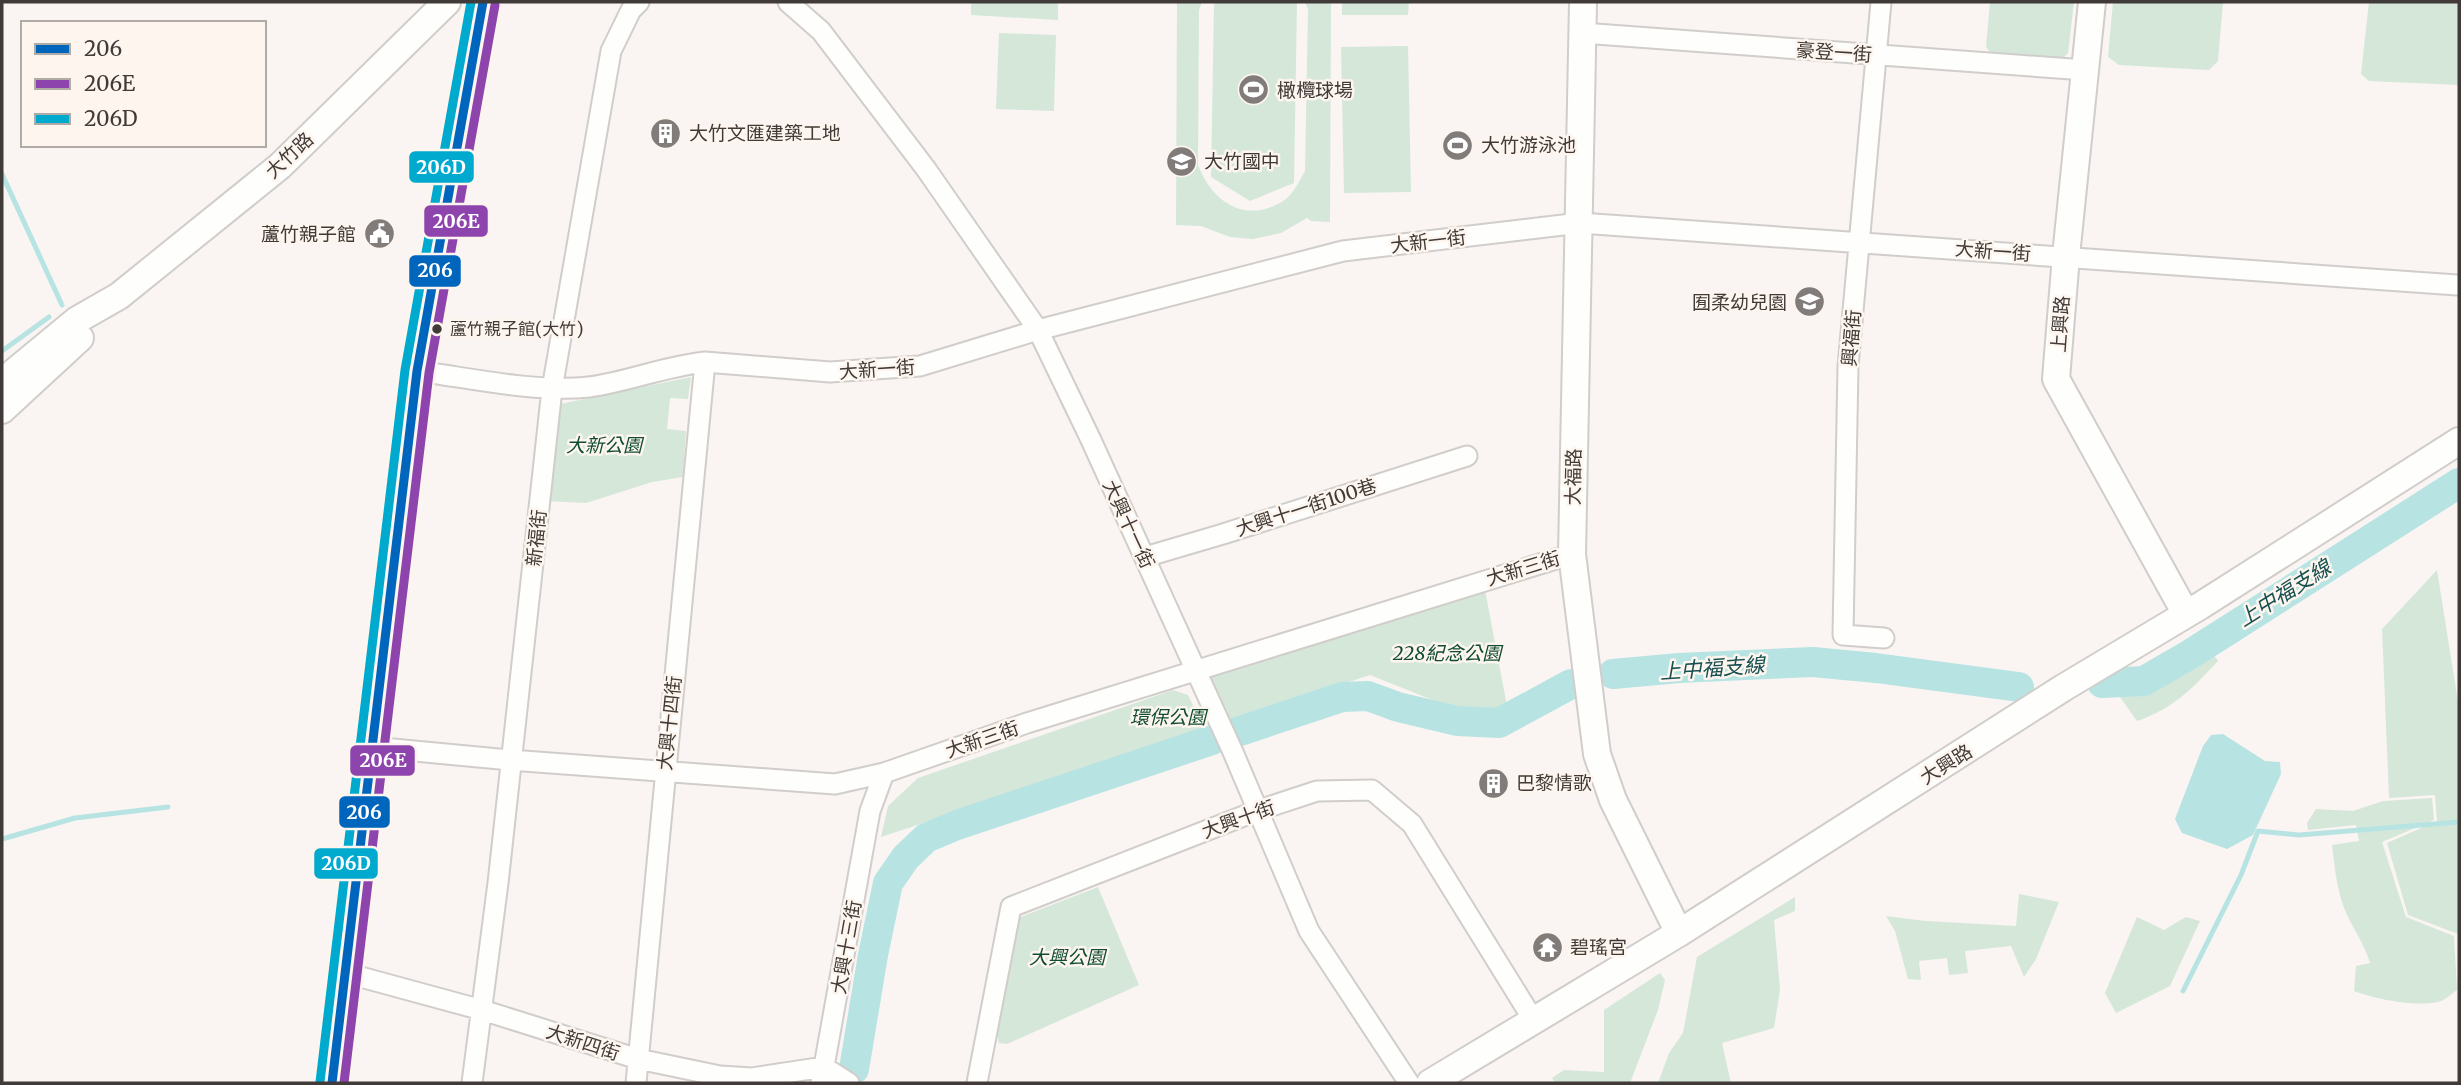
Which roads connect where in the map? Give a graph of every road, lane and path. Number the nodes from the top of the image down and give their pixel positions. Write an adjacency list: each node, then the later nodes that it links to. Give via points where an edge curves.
1 (447, 2): 15 (street, 大竹路, via 280,166)
2 (484, 2): 18 (street)
3 (639, 2): 20 (street, 新福街, via 611,51)
4 (788, 2): 16 (street, 大興十一街, via 821,31 926,169)
5 (1583, 2): 8 (street, 大福路)
6 (1881, 2): 9 (street, 興福街)
7 (2092, 2): 10 (street, 上興路)
8 (1583, 33): 9 (street, 豪登一街); 11 (street, 大福路)
9 (1877, 56): 10 (street, 豪登一街); 12 (street, 興福街)
10 (2085, 69): 13 (street, 上興路)
11 (1580, 223): 12 (street, 大新一街); 16 (street, 大新一街, via 1343,251); 24 (street, 大福路)
12 (1859, 242): 13 (street, 大新一街); 27 (street, 興福街, via 1846,406 1843,635)
13 (2066, 256): 14 (street, 大新一街); 26 (street, 上興路, via 2056,379)
14 (2458, 280)
15 (119, 296): 19 (street, 大竹路, via 77,320); 21 (street, 大竹路, via 71,348)
16 (1038, 330): 17 (street, 大新一街, via 920,366 830,372); 25 (street, 大興十一街)
17 (705, 362): 20 (street, 大新一街, via 590,387); 31 (street, 大興十四街)
18 (417, 371): 20 (street, 大新一街); 29 (street)
19 (2, 382)
20 (552, 389): 30 (street, 新福街)
21 (2, 410)
22 (2459, 442): 26 (street, 大興路)
23 (1467, 456): 25 (street, 大興十一街100巷)
24 (1572, 554): 28 (street, 大新三街); 36 (street, 大福路, via 1597,754 1613,800)
25 (1145, 557): 28 (street, 大興十一街)
26 (2186, 614): 36 (street, 大興路)
27 (1884, 638)
28 (1194, 670): 32 (street, 大新三街); 34 (street, 大興十一街)
29 (372, 747): 30 (street, 大新三街); 37 (street)
30 (510, 760): 31 (street, 大新三街); 38 (street, 新福街)
31 (664, 771): 33 (street, 大新三街); 40 (street, 大興十四街)
32 (884, 773): 33 (street, 大新三街); 35 (street, 大興十三街)
33 (835, 784): 35 (street, via 852,787)
34 (1259, 810): 39 (street, 大興十街, via 1317,791 1372,790 1412,824); 46 (street, 大興十街, via 1011,907); 47 (street, 大興十一街, via 1309,931)
35 (870, 811): 41 (street, 大興十三街)
36 (1679, 933): 39 (street, 大興路)
37 (346, 973): 38 (street, 大新四街); 42 (street)
38 (482, 1010): 40 (street, 大新四街); 43 (street, 新福街)
39 (1534, 1021): 48 (street, 大興路)
40 (638, 1059): 41 (street, 大新四街, via 720,1076); 44 (street, 大興十四街)
41 (822, 1075): 45 (street)
42 (332, 1083)
43 (472, 1083)
44 (636, 1083)
45 (849, 1083)
46 (977, 1083)
47 (1409, 1083)
48 (1430, 1083)

